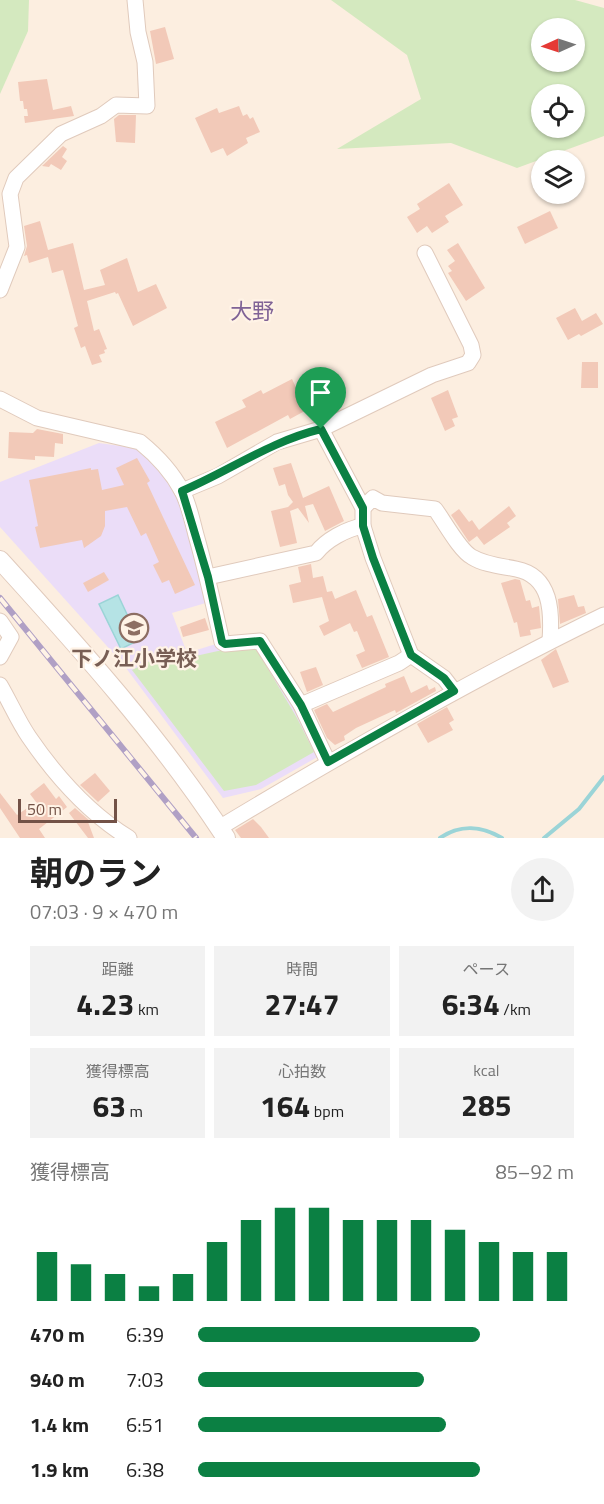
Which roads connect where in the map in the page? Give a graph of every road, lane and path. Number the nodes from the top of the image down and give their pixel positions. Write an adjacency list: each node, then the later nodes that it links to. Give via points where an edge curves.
1 (135, 0): 3 (street, via 147,105 116,105 61,134 16,178 10,194 16,248)
2 (424, 252): 5 (street, via 471,345 472,358)
3 (0, 290)
4 (0, 399): 6 (street, via 37,418 140,442 169,471)
5 (321, 429): 6 (street, via 277,442 218,476); 7 (street)
6 (182, 491): 10 (street)
7 (363, 508): 8 (street); 13 (street, via 373,498 382,503 435,509 468,555 528,573 550,603)
8 (363, 526): 10 (street, via 352,528 316,553); 14 (street)
9 (0, 560): 20 (street, via 118,691 168,753)
10 (208, 577): 18 (street, via 222,642 260,641)
11 (604, 615): 13 (street)
12 (0, 621): 15 (street, via 10,637)
13 (550, 641): 17 (street)
14 (411, 655): 17 (street, via 444,678); 18 (street)
15 (0, 657)
16 (0, 685): 21 (street, via 28,737 53,769 97,813)
17 (454, 691): 19 (street)
18 (301, 705): 19 (street)
19 (328, 762): 20 (street)
20 (223, 833)
21 (129, 838)

